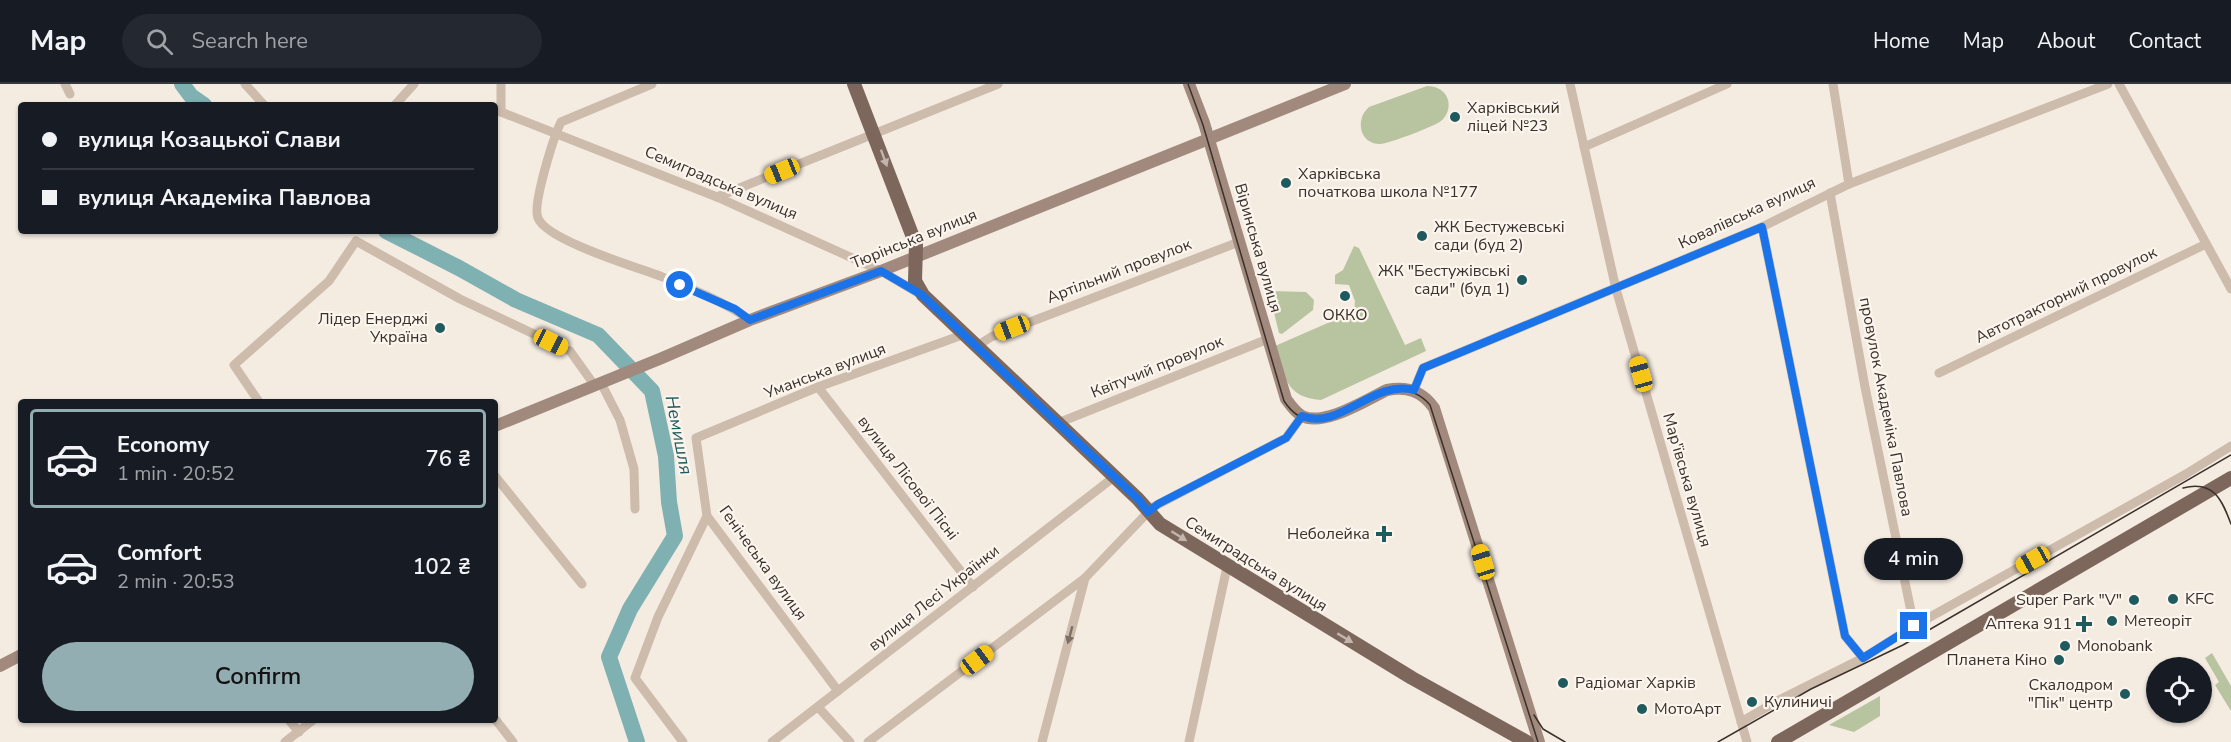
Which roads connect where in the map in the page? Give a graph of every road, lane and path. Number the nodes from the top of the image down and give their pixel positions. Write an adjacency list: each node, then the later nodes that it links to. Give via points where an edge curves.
1 (65, 84): 16 (street)
2 (244, 84): 17 (street)
3 (414, 84): 18 (street)
4 (501, 84): 19 (street)
5 (652, 84): 20 (street, via 567,118)
6 (855, 84): 21 (main road)
7 (998, 84): 21 (street)
8 (1189, 84): 22 (main road, Віринська вулиця)
9 (1345, 84): 22 (main road, Тюрінська вулиця)
10 (1570, 84): 23 (street, Мар'ївська вулиця)
11 (1727, 84): 23 (street)
12 (1833, 84): 24 (street)
13 (2108, 84): 15 (street, Ковалівська вулиця)
14 (2120, 84): 29 (street)
15 (2094, 87): 24 (street, Ковалівська вулиця)
16 (70, 94)
17 (261, 102)
18 (398, 102)
19 (498, 114): 20 (street, Семиградська вулиця)
20 (555, 133): 26 (street, Семиградська вулиця); 35 (street, via 536,205 537,218 545,228 735,309)
21 (874, 133): 26 (street); 30 (main road, one-way to 30, via 916,245)
22 (1209, 139): 28 (main road, Віринська вулиця); 30 (main road, Тюрінська вулиця)
23 (1584, 147): 32 (street, Мар'ївська вулиця)
24 (1850, 184): 25 (street, Ковалівська вулиця)
25 (1830, 193): 27 (street, Ковалівська вулиця); 59 (street, провулок Академіка Павлова)
26 (717, 197): 31 (street, Семиградська вулиця)
27 (1762, 227): 32 (street, Ковалівська вулиця); 61 (street, via 1845,636)
28 (1239, 242): 37 (main road, Віринська вулиця); 38 (street, Артільний провулок, via 991,337)
29 (2206, 244): 33 (street); 39 (street, Автотракторний провулок)
30 (915, 256): 31 (main road, Тюрінська вулиця); 34 (main road, via 915,281)
31 (881, 271): 34 (street, Семиградська вулиця); 35 (main road, Тюрінська вулиця)
32 (1616, 289): 42 (street, Ковалівська вулиця, via 1423,368); 65 (street, Мар'ївська вулиця)
33 (2231, 289)
34 (922, 295): 36 (main road, Семиградська вулиця)
35 (750, 320): 40 (main road, Тюрінська вулиця)
36 (965, 334): 38 (main road, Семиградська вулиця); 41 (street, Уманська вулиця)
37 (1268, 339): 44 (main road, Віринська вулиця, via 1286,399); 45 (street, Квітучий провулок)
38 (977, 346): 45 (main road, Семиградська вулиця)
39 (1939, 373)
40 (602, 383): 43 (street, via 570,351 460,298 356,241 328,281 234,365); 46 (main road, Тюрінська вулиця); 52 (street, via 620,420 634,469)
41 (818, 387): 47 (street, Уманська вулиця); 58 (street, вулиця Лісової Пісні)
42 (1414, 390): 44 (main road, via 1387,390 1326,418); 79 (main road, via 1434,408)
43 (258, 399)
44 (1302, 416): 53 (street, via 1286,438)
45 (1058, 423): 49 (main road, Семиградська вулиця)
46 (498, 425)
47 (696, 438): 54 (street, Генічеська вулиця)
48 (2231, 446): 59 (street)
49 (1114, 477): 53 (main road, Семиградська вулиця); 58 (street, вулиця Лесі Українки)
50 (2231, 478): 81 (main road)
51 (498, 480): 57 (street)
52 (635, 509)
53 (1148, 512): 55 (main road, Семиградська вулиця, one-way to 55); 56 (street)
54 (707, 516): 63 (street, Генічеська вулиця); 72 (street, via 658,617 635,678)
55 (1227, 567): 77 (street); 78 (main road, Семиградська вулиця, one-way to 78)
56 (1085, 578): 75 (street); 76 (street, one-way to 76)
57 (582, 584)
58 (973, 586): 63 (street, вулиця Лесі Українки)
59 (1914, 626): 61 (street)
60 (18, 657): 62 (main road)
61 (1863, 658): 65 (street)
62 (0, 666)
63 (838, 691): 64 (street, вулиця Лесі Українки)
64 (818, 707): 73 (street, вулиця Лесі Українки); 74 (street)
65 (1741, 722): 80 (street, Мар'ївська вулиця)
66 (292, 723): 69 (street)
67 (310, 723): 69 (street)
68 (498, 723): 71 (street)
69 (299, 732): 70 (street)
70 (285, 742)
71 (513, 742)
72 (683, 742)
73 (772, 742)
74 (850, 742)
75 (868, 742)
76 (1042, 742)
77 (1189, 742)
78 (1527, 742)
79 (1539, 742)
80 (1747, 742)
81 (1778, 742)

